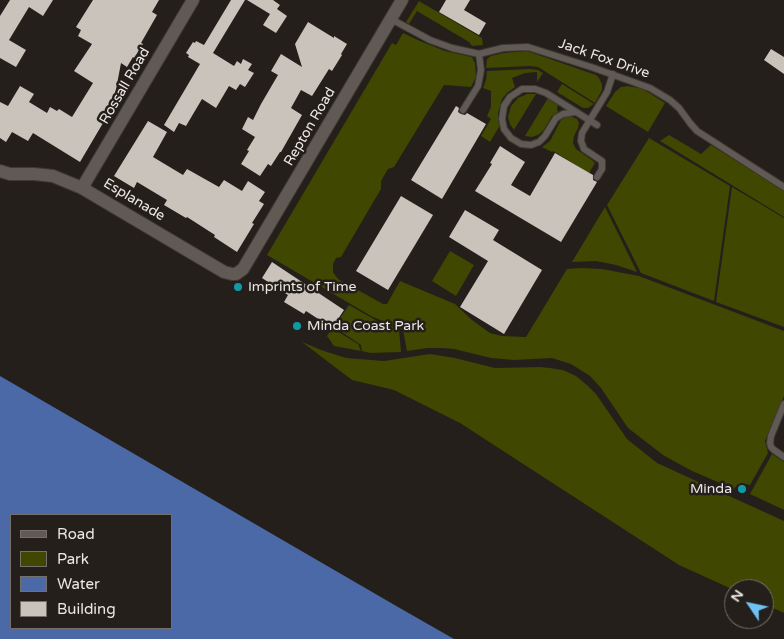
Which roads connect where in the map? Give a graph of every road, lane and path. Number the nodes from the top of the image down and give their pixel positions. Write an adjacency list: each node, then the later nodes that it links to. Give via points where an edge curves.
1 (193, 0): 13 (street, Rossall Road)
2 (402, 0): 3 (street, Repton Road)
3 (391, 19): 4 (lane, Jack Fox Drive, via 430,40); 14 (street, Repton Road)
4 (479, 54): 5 (lane, Jack Fox Drive, via 503,48 528,47); 6 (lane, via 478,86)
5 (612, 74): 8 (lane, via 607,92); 12 (lane, Jack Fox Drive, via 650,88 670,100 697,130)
6 (463, 110)
7 (575, 112): 7 (lane, via 556,118 545,136 531,146 511,138 502,119 504,106 522,88 546,93); 8 (lane)
8 (589, 120): 9 (lane); 11 (lane, via 581,141 584,149 602,161 602,169)
9 (597, 125)
10 (0, 171): 13 (street, Esplanade, via 53,176)
11 (596, 177)
12 (784, 187)
13 (82, 188): 14 (street, Esplanade, via 224,272 236,274)
14 (243, 269)
15 (784, 404): 16 (lane, via 770,443)
16 (784, 457)

